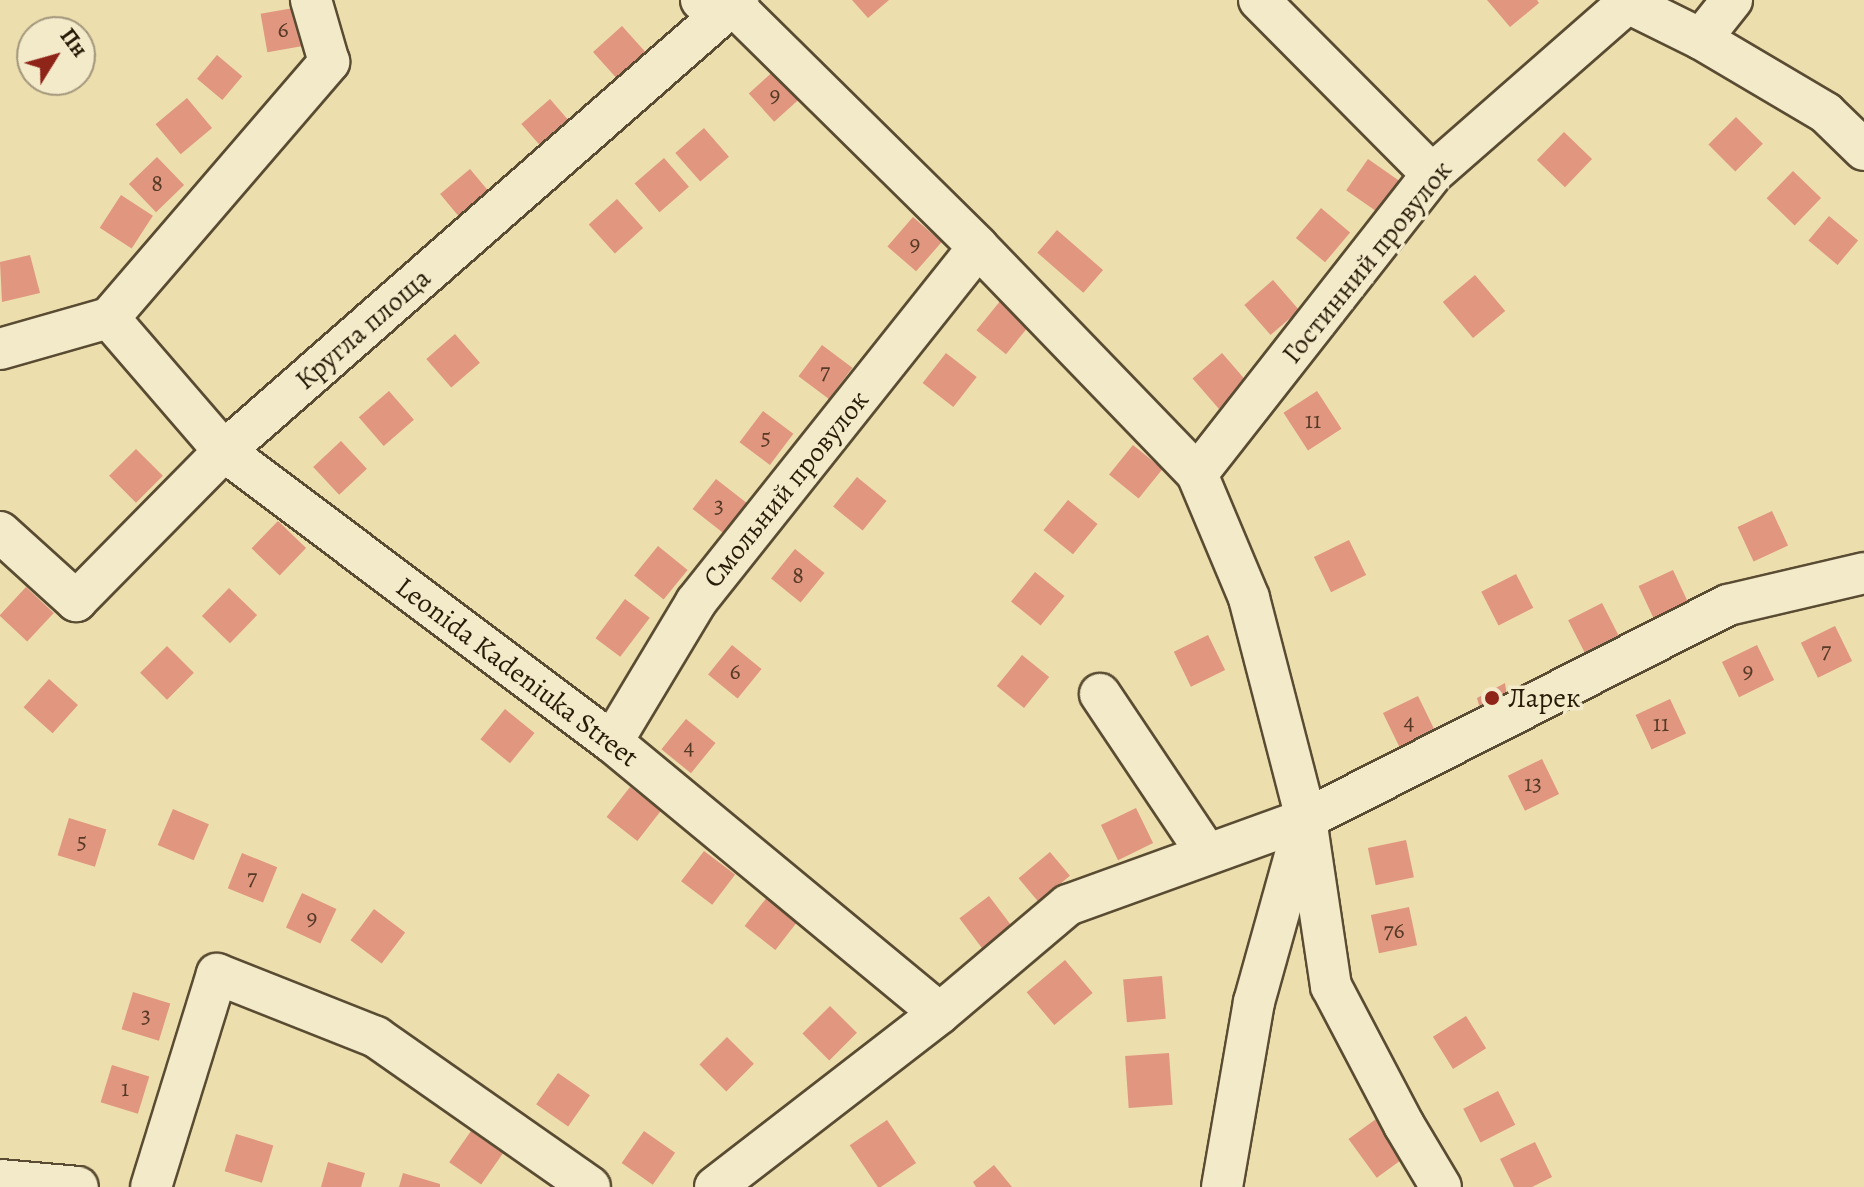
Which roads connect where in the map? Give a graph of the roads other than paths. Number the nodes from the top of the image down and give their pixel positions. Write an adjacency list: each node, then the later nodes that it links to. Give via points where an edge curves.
1 (311, 0): 10 (street, via 329,62)
2 (1259, 0): 8 (street)
3 (1732, 0): 6 (street)
4 (724, 2): 9 (street); 12 (street, Кругла площа)
5 (1624, 2): 6 (street); 8 (street, Гостинний провулок)
6 (1701, 39): 7 (street, via 1826,113)
7 (1864, 150)
8 (1432, 174): 13 (street, Гостинний провулок)
9 (978, 247): 13 (street); 17 (street, Смольний провулок, via 696,602)
10 (109, 318): 11 (street); 12 (street, Leonida Kadeniuka Street)
11 (0, 349)
12 (224, 451): 14 (street, Кругла площа, via 76,601); 17 (street, Leonida Kadeniuka Street)
13 (1197, 474): 18 (street, via 1249,598)
14 (0, 532)
15 (1864, 573): 18 (street, via 1728,605)
16 (1100, 694): 19 (street)
17 (612, 742): 20 (street, Leonida Kadeniuka Street)
18 (1306, 819): 19 (street); 26 (street, via 1254,1002); 27 (street, via 1331,986)
19 (1207, 854): 20 (street, via 1068,905)
20 (940, 1013): 25 (street)
21 (0, 1180): 22 (street)
22 (78, 1187)
23 (151, 1187): 24 (street, via 217,974 376,1037)
24 (590, 1187)
25 (715, 1187)
26 (1222, 1187)
27 (1441, 1187)

